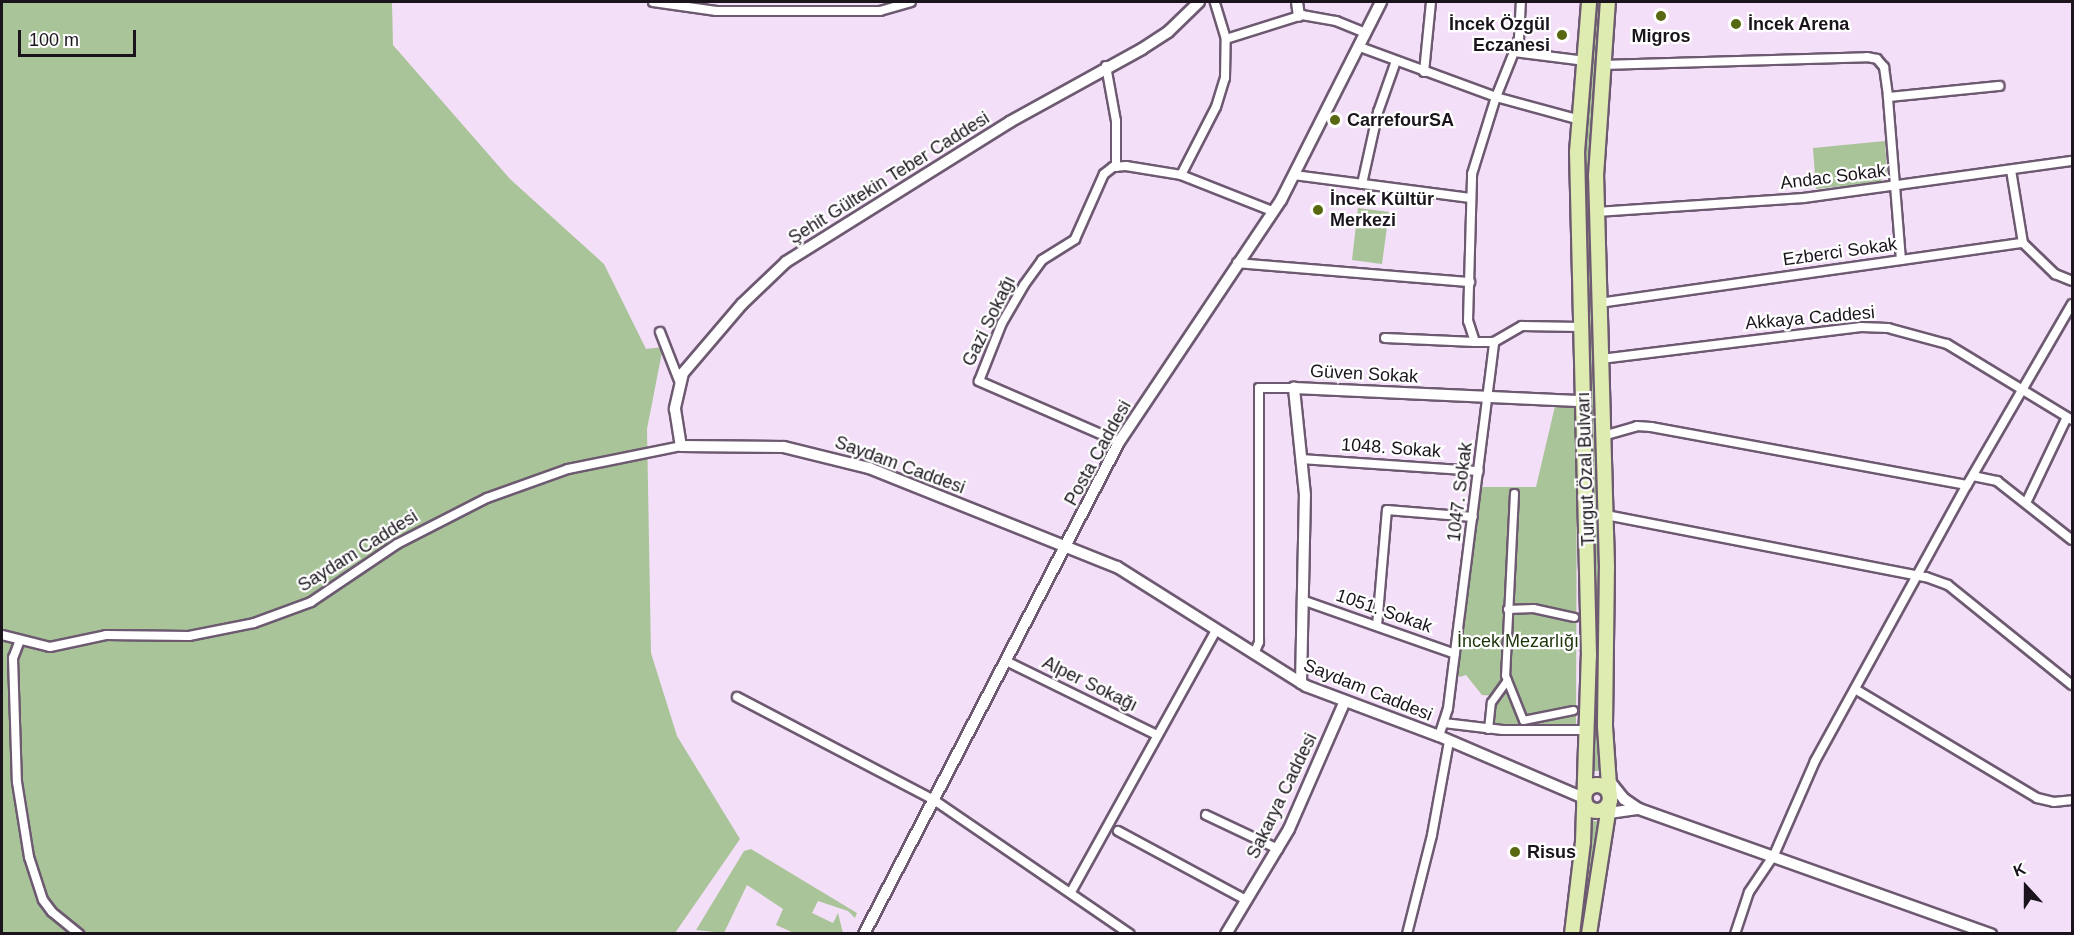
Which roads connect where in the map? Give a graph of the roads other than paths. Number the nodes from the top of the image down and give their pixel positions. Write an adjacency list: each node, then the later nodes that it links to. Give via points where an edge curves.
1 (653, 2): 11 (street, via 716,11)
2 (910, 2): 12 (street, via 880,11)
3 (1200, 2): 21 (street, Şehit Gültekin Teber Caddesi, via 1168,32)
4 (1215, 2): 15 (street)
5 (1296, 2): 13 (street)
6 (1381, 2): 14 (street, Posta Caddesi)
7 (1431, 2): 22 (street)
8 (1521, 2): 17 (street, via 1519,38)
9 (1589, 2): 19 (main road, Turgut Özal Bulvarı)
10 (1608, 2): 20 (main road, Turgut Özal Bulvarı)
11 (778, 5): 12 (street)
12 (822, 5)
13 (1299, 16): 14 (street, via 1336,21); 15 (street)
14 (1366, 33): 16 (street, Posta Caddesi)
15 (1226, 39): 30 (street, via 1222,90)
16 (1360, 47): 18 (street); 31 (street, Posta Caddesi)
17 (1514, 52): 19 (street); 24 (street)
18 (1396, 61): 22 (street); 32 (street, via 1378,112)
19 (1586, 61): 26 (main road, Turgut Özal Bulvarı)
20 (1602, 65): 25 (street, via 1867,57 1877,59 1884,67); 36 (main road, Turgut Özal Bulvarı)
21 (1106, 66): 28 (street, via 1116,122); 50 (street, Şehit Gültekin Teber Caddesi, via 804,248 742,304 690,361)
22 (1424, 72): 24 (street)
23 (1999, 86): 25 (street)
24 (1496, 97): 26 (street); 34 (street, via 1472,174)
25 (1888, 97): 33 (street)
26 (1580, 120): 44 (main road, Turgut Özal Bulvarı, via 1577,152)
27 (2073, 161): 29 (street, Andac Sokak)
28 (1116, 167): 30 (street); 57 (street, Gazi Sokağı, via 1099,181 1072,243 1042,260 1031,275 1002,323 979,381)
29 (2011, 170): 33 (street, Andac Sokak); 37 (street)
30 (1181, 175): 35 (street)
31 (1294, 176): 32 (street); 35 (street, Posta Caddesi)
32 (1362, 184): 34 (street)
33 (1894, 186): 36 (street, Andac Sokak, via 1804,198); 38 (street)
34 (1471, 198): 41 (street)
35 (1272, 211): 39 (street, Posta Caddesi)
36 (1597, 212): 42 (main road, Turgut Özal Bulvarı)
37 (2023, 243): 38 (street, Ezberci Sokak); 40 (street, via 2055,274)
38 (1901, 260): 42 (street, Ezberci Sokak)
39 (1237, 263): 41 (street); 57 (street, Posta Caddesi)
40 (2073, 281)
41 (1470, 282): 47 (street, via 1468,321)
42 (1599, 303): 49 (main road, Turgut Özal Bulvarı)
43 (2073, 304): 52 (street)
44 (1581, 327): 48 (street, via 1522,326); 54 (main road, Turgut Özal Bulvarı)
45 (660, 332): 50 (street)
46 (1385, 338): 47 (street)
47 (1475, 342): 48 (street)
48 (1494, 342): 53 (street, 1047. Sokak)
49 (1601, 359): 52 (street, Akkaya Caddesi, via 1861,327 1888,328 1947,344); 56 (main road, Turgut Özal Bulvarı)
50 (680, 383): 58 (street, Şehit Gültekin Teber Caddesi, via 675,409)
51 (1294, 388): 53 (street, Güven Sokak); 59 (street, Güven Sokak); 77 (street, via 1259,388 1259,642)
52 (2024, 389): 55 (street, Akkaya Caddesi); 61 (street)
53 (1489, 398): 54 (street, Güven Sokak); 60 (street, 1047. Sokak)
54 (1584, 401): 89 (main road, Turgut Özal Bulvarı, via 1589,614)
55 (2070, 418): 64 (street)
56 (1603, 436): 62 (street, via 1637,426 1651,427); 65 (main road, Turgut Özal Bulvarı)
57 (1119, 442): 68 (street, Posta Caddesi)
58 (681, 446): 68 (street, Saydam Caddesi, via 739,444 819,453 869,468); 76 (street, Saydam Caddesi, via 568,469 478,502 397,544 311,602 272,618 189,636 106,635 50,647)
59 (1301, 459): 60 (street, 1048. Sokak); 70 (street, Güven Sokak, via 1305,495)
60 (1479, 471): 66 (street, 1047. Sokak)
61 (1973, 476): 62 (street); 64 (street, via 1997,481)
62 (1967, 485): 69 (street)
63 (1515, 493): 71 (street)
64 (2026, 503): 67 (street)
65 (1606, 515): 69 (street); 92 (main road, Turgut Özal Bulvarı, via 1605,726)
66 (1473, 517): 73 (street, via 1387,510); 78 (street, 1047. Sokak)
67 (2073, 540)
68 (1066, 546): 74 (street, Saydam Caddesi, via 1118,567); 79 (street, Posta Caddesi)
69 (1919, 575): 82 (street, via 1948,585); 83 (street)
70 (1302, 600): 73 (street, 1051. Sokak); 81 (street, Güven Sokak)
71 (1507, 609): 72 (street, via 1533,608); 80 (street, via 1503,665)
72 (1574, 617)
73 (1377, 626): 78 (street, 1051. Sokak)
74 (1215, 630): 77 (street, Saydam Caddesi); 90 (street)
75 (2, 635): 76 (street, Saydam Caddesi)
76 (20, 640): 105 (street, via 13,658 17,783 29,857 43,900)
77 (1254, 654): 81 (street, Saydam Caddesi)
78 (1455, 654): 87 (street, 1047. Sokak)
79 (1008, 662): 90 (street, Alper Sokağı); 94 (street, Posta Caddesi)
80 (1507, 680): 86 (street, via 1523,720); 88 (street, via 1491,702)
81 (1301, 683): 85 (street, Saydam Caddesi)
82 (2073, 685)
83 (1855, 689): 95 (street, via 2037,798 2054,802); 101 (street, via 1815,761)
84 (737, 697): 94 (street)
85 (1345, 701): 91 (street, Saydam Caddesi); 100 (street, Sakarya Caddesi)
86 (1573, 710)
87 (1444, 723): 88 (street, Saydam Caddesi); 91 (street, 1047. Sokak)
88 (1488, 729): 89 (street, Saydam Caddesi)
89 (1587, 730): 93 (main road, Turgut Özal Bulvarı)
90 (1157, 735): 102 (street)
91 (1444, 738): 93 (street, Saydam Caddesi); 108 (street, 1047. Sokak, via 1432,835)
92 (1611, 783): 96 (main road, Turgut Özal Bulvarı); 97 (street)
93 (1584, 798): 96 (main road, via 1590,787 1598,785 1609,791); 109 (main road, Turgut Özal Bulvarı, via 1581,870)
94 (934, 800): 102 (street); 104 (street, Posta Caddesi)
95 (2073, 800)
96 (1610, 806): 97 (street); 110 (main road, Turgut Özal Bulvarı)
97 (1639, 809): 101 (street)
98 (1206, 815): 100 (street)
99 (1118, 831): 103 (street)
100 (1278, 849): 103 (street, Sakarya Caddesi)
101 (1774, 855): 111 (street, via 1749,892); 112 (street)
102 (1071, 892): 106 (street)
103 (1246, 900): 107 (street, Sakarya Caddesi)
104 (868, 932)
105 (79, 933)
106 (1130, 933)
107 (1226, 933)
108 (1407, 933)
109 (1572, 933)
110 (1589, 933)
111 (1735, 933)
112 (1985, 933)

